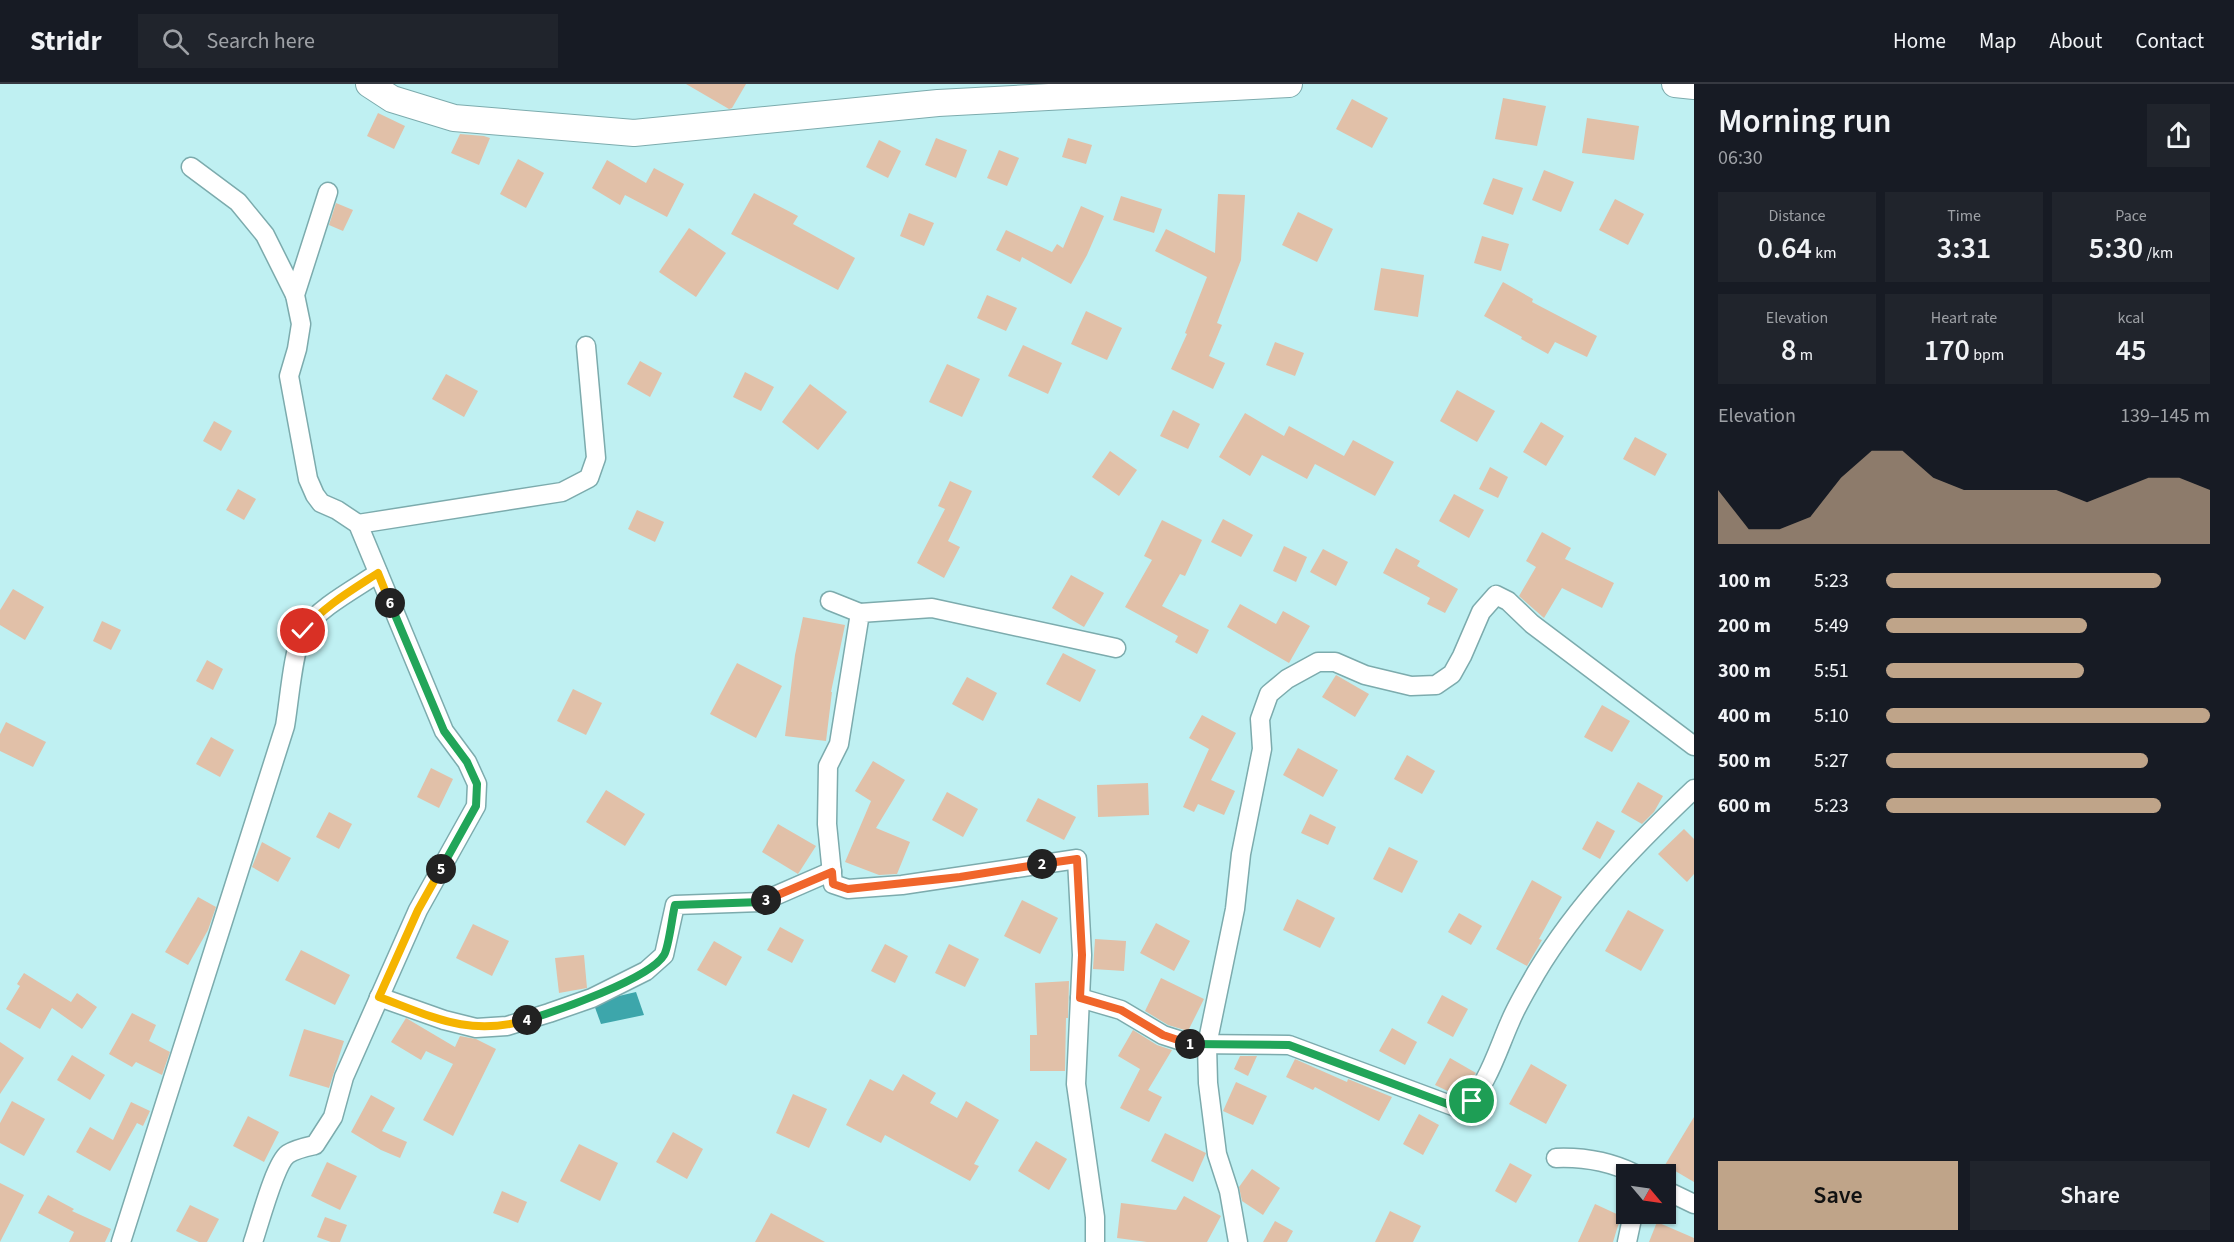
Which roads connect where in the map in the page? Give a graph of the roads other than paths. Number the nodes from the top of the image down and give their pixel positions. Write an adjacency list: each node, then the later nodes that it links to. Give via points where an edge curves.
1 (369, 84): 2 (main road, via 392,99 454,118 634,133 938,103)
2 (1289, 84)
3 (1675, 84): 4 (main road)
4 (1694, 86)
5 (191, 167): 7 (street, via 238,202 259,227)
6 (328, 192): 7 (street)
7 (296, 295): 9 (street, via 301,324 289,376 308,479 321,503)
8 (586, 346): 9 (street, via 596,458 590,478 562,492)
9 (358, 524): 10 (street)
10 (378, 573): 17 (street, via 444,731 467,762 477,784 476,806 418,910); 25 (street, via 327,607 303,631 285,726)
11 (830, 601): 12 (street)
12 (860, 613): 13 (street, via 932,608); 16 (street, via 839,744 828,766 827,824)
13 (1116, 648)
14 (1694, 746): 19 (street, via 1496,595 1481,612 1452,674 1436,685 1411,686 1365,675 1335,662 1318,662 1287,679 1269,693 1260,719 1262,749)
15 (1694, 789): 19 (street, via 1576,913 1531,982 1472,1101 1461,1109 1289,1045)
16 (832, 872): 17 (street, via 761,902 675,905 664,955 646,970 592,998 507,1026 476,1028); 18 (street, via 833,884 848,889 1077,859)
17 (379, 997): 26 (street, via 344,1077 333,1117 315,1145 286,1155 277,1169)
18 (1080, 998): 19 (street, via 1121,1010 1163,1035); 27 (street, via 1076,1084)
19 (1207, 1045): 28 (street, via 1217,1154)
20 (1556, 1158): 21 (street, via 1577,1157)
21 (1616, 1167)
22 (1676, 1195): 23 (street)
23 (1694, 1204)
24 (1631, 1224): 29 (street)
25 (121, 1242)
26 (253, 1242)
27 (1095, 1242)
28 (1238, 1242)
29 (1627, 1242)

